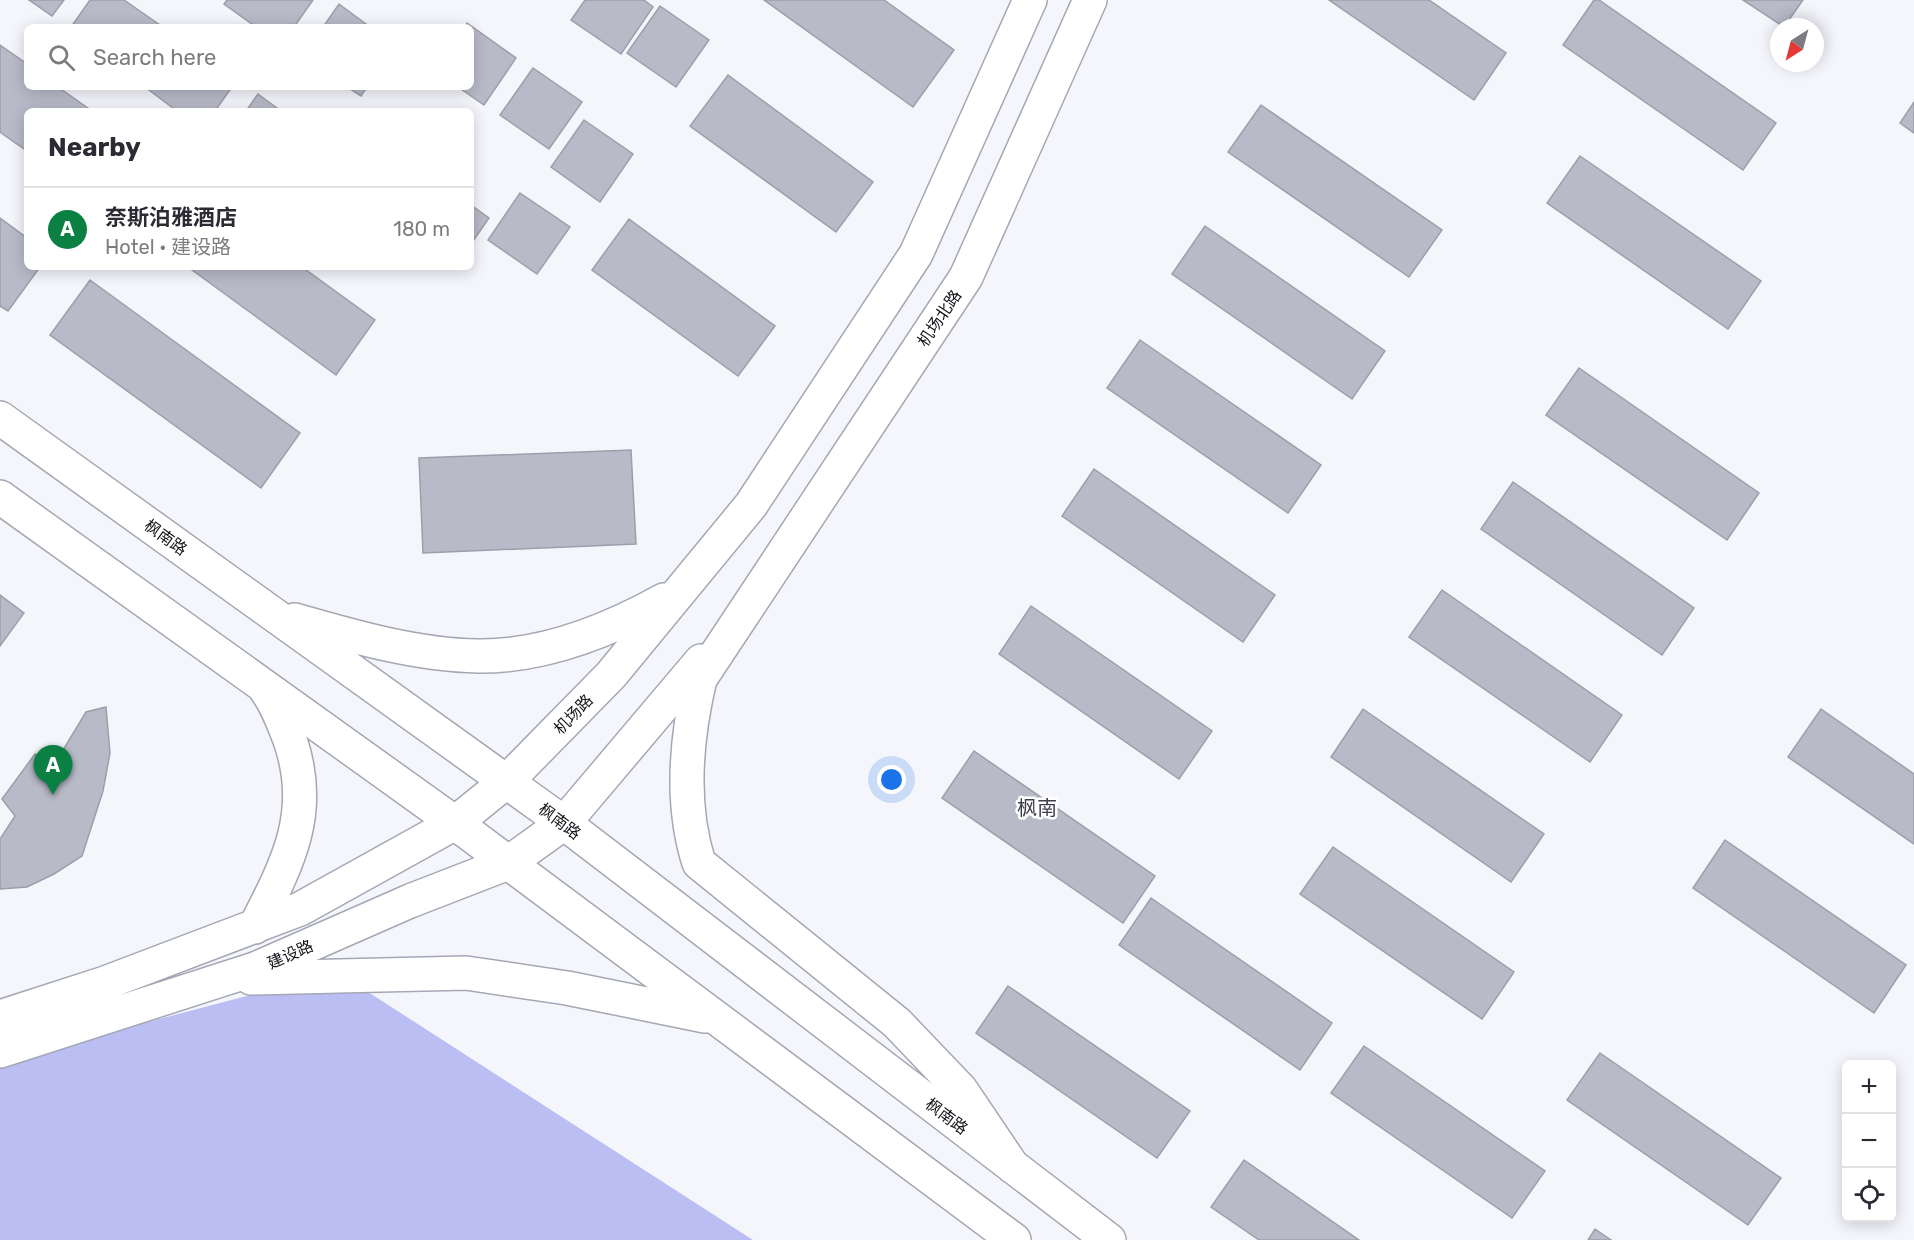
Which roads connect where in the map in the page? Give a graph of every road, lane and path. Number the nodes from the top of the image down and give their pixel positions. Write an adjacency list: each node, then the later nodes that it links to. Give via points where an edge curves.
1 (1030, 0): 5 (main road, via 916,255 751,505)
2 (1090, 0): 6 (main road, 机场北路, via 966,277)
3 (0, 418): 7 (main road, 枫南路)
4 (0, 497): 8 (main road)
5 (679, 592): 7 (main road, via 620,624 575,640 526,652 478,656 406,648); 9 (main road, 机场路, via 611,675)
6 (743, 611): 11 (main road); 18 (main road, via 700,679 691,716 687,783 692,841 699,863 897,1023 962,1090)
7 (272, 614): 9 (main road, 枫南路)
8 (261, 684): 10 (main road); 13 (main road, via 275,703 299,767 301,803 294,841)
9 (507, 782): 10 (main road, 机场路); 11 (main road, 枫南路)
10 (455, 823): 12 (main road); 13 (main road, via 300,909)
11 (564, 823): 12 (main road, 建设路); 18 (main road, 枫南路)
12 (508, 863): 14 (main road, 建设路); 16 (main road)
13 (255, 927): 15 (main road)
14 (225, 979): 16 (main road, via 466,973 567,988); 17 (main road, 建设路)
15 (0, 1017)
16 (719, 1020): 19 (main road)
17 (0, 1051)
18 (1013, 1167): 20 (main road, 枫南路)
19 (1014, 1240)
20 (1109, 1240)

